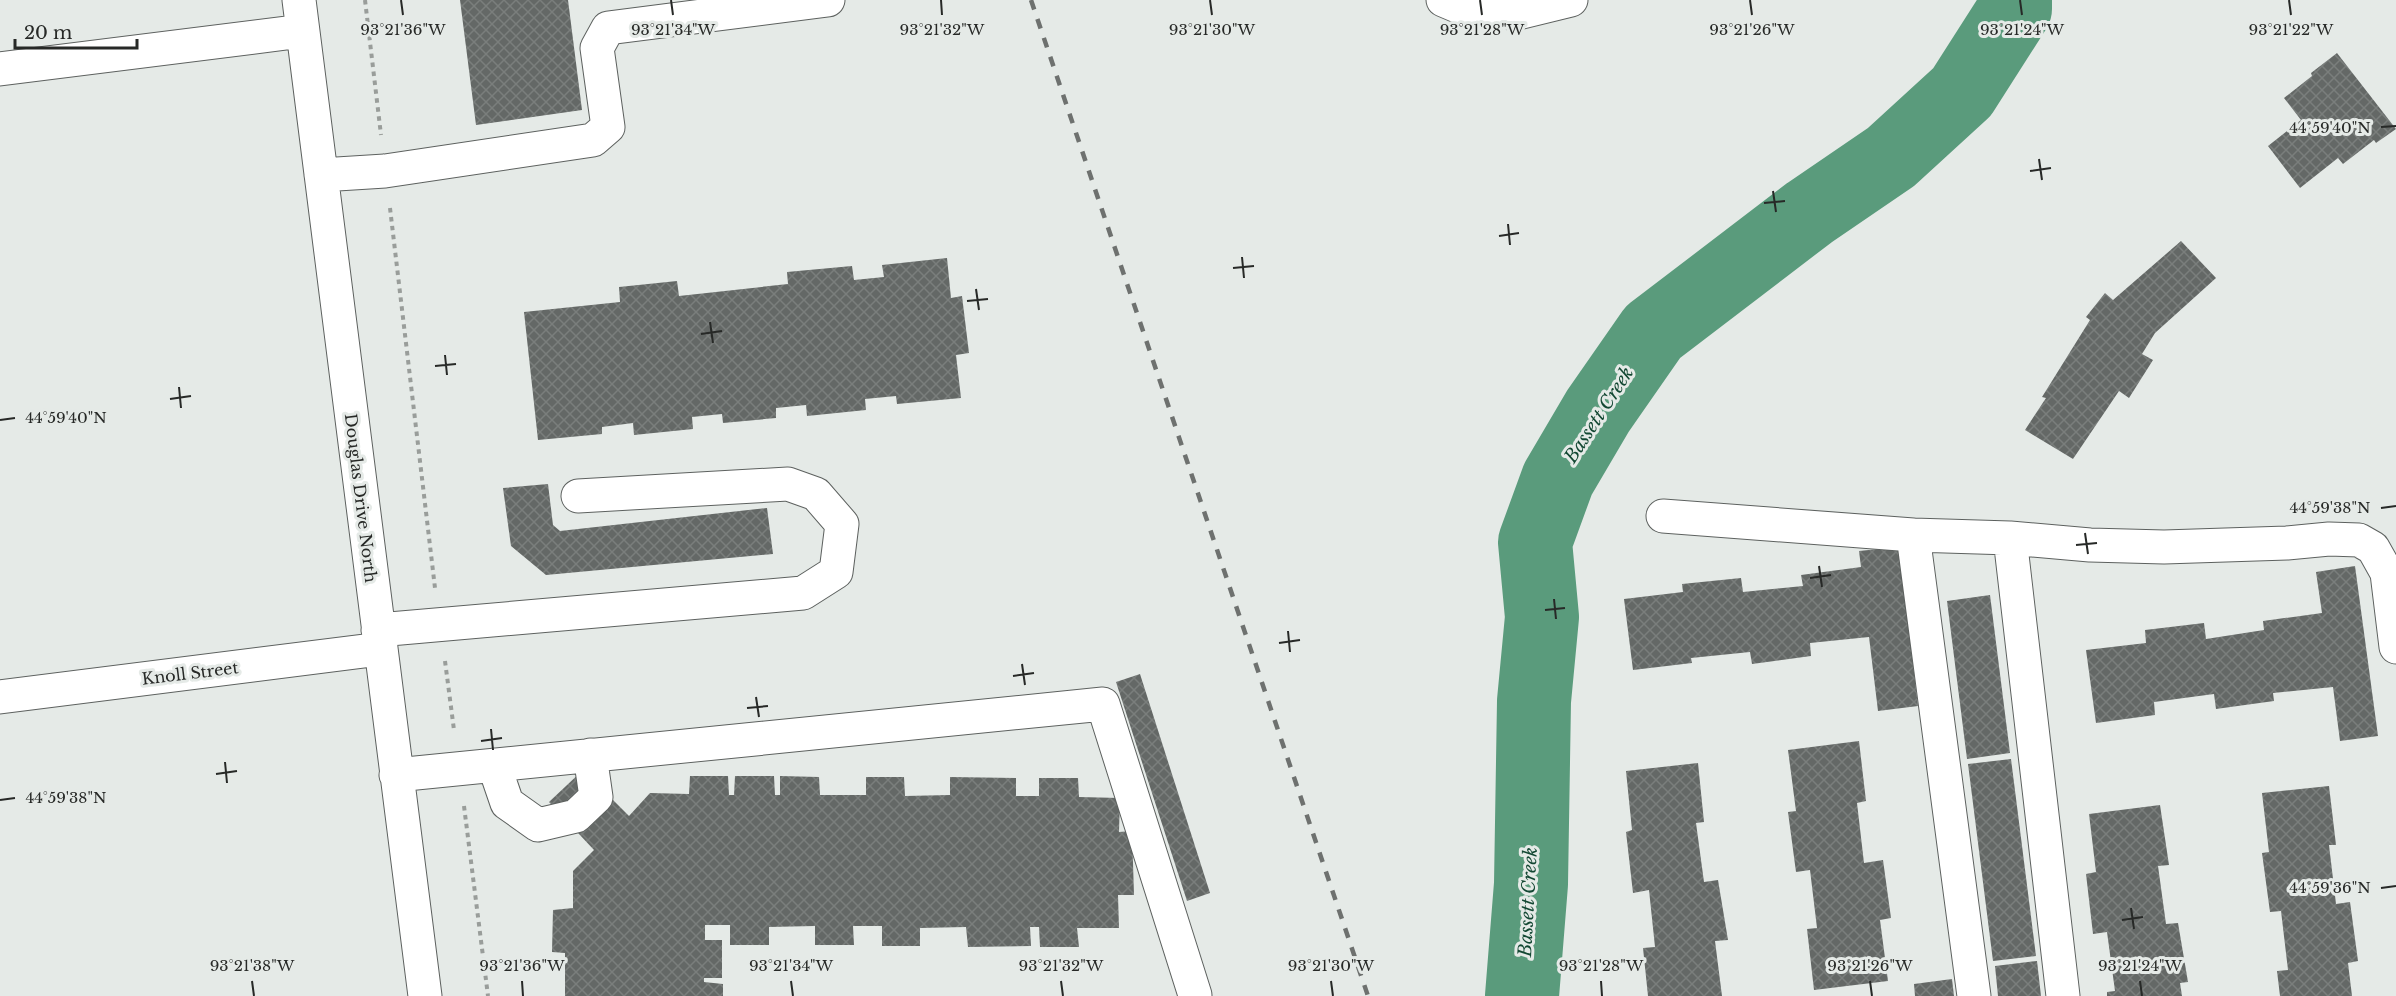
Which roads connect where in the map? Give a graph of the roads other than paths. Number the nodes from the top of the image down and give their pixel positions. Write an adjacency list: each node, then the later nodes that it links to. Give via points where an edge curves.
1 (828, 0): 6 (street, via 608,28 597,48 608,127 593,140 385,171)
2 (1443, 0): 3 (street, via 1469,11 1518,13)
3 (1571, 0)
4 (301, 16): 5 (street); 6 (street, Douglas Drive North)
5 (0, 69)
6 (321, 175): 11 (street, Douglas Drive North)
7 (578, 496): 11 (street, Knoll Street, via 788,484 816,494 842,524 836,572 803,592 440,623)
8 (1663, 516): 9 (street)
9 (1913, 535): 10 (street); 19 (street)
10 (2010, 538): 12 (street, via 2164,547 2359,540 2373,548 2387,573); 20 (street)
11 (379, 639): 13 (street, Knoll Street); 16 (street, Douglas Drive North)
12 (2396, 647)
13 (0, 698)
14 (590, 756): 15 (street); 15 (street, via 596,797 576,816 538,825 507,803); 17 (street, via 1103,704)
15 (494, 765): 16 (street)
16 (396, 775): 18 (street, Douglas Drive North)
17 (1195, 995)
18 (425, 996)
19 (1974, 996)
20 (2063, 996)

